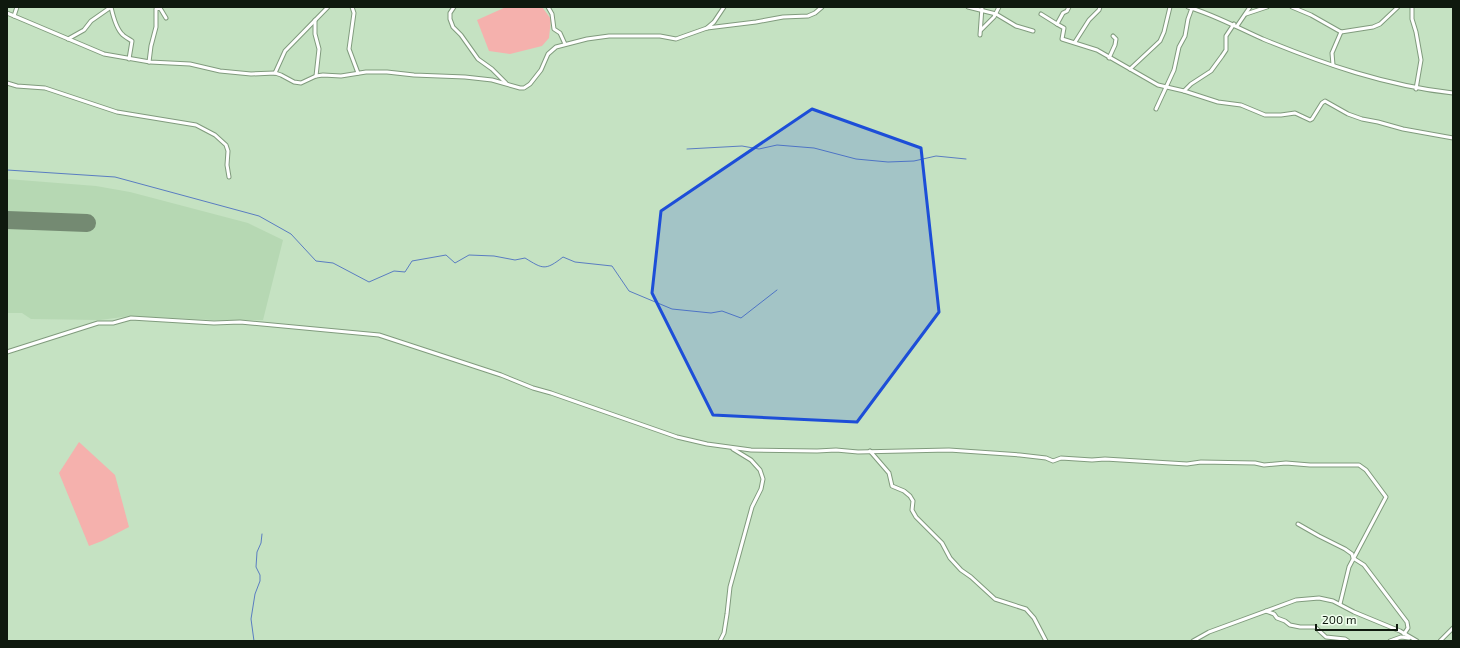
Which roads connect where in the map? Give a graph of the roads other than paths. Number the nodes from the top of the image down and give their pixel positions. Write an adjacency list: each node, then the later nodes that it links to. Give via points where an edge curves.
1 (17, 7): 27 (street)
2 (153, 7): 20 (street)
3 (328, 7): 29 (street)
4 (352, 7): 46 (street, via 354,13 349,49)
5 (454, 7): 49 (street, via 450,13 453,27 478,59)
6 (548, 7): 39 (street, via 552,14 554,29 560,33)
7 (724, 7): 33 (street)
8 (822, 7): 33 (street, via 808,16)
9 (968, 7): 22 (street)
10 (999, 7): 24 (street)
11 (1070, 7): 30 (street)
12 (1100, 7): 38 (street)
13 (1170, 7): 44 (street, via 1160,41)
14 (1188, 7): 21 (street)
15 (1250, 7): 26 (street)
16 (1267, 7): 26 (street)
17 (1292, 7): 35 (street)
18 (1398, 7): 35 (street, via 1380,24)
19 (1412, 7): 51 (street, via 1412,19 1421,60)
20 (158, 8): 28 (street); 42 (street)
21 (1192, 8): 31 (street); 50 (street)
22 (982, 9): 24 (street); 24 (street, via 980,33)
23 (7, 13): 27 (street)
24 (996, 14): 34 (street, via 1016,26)
25 (1041, 14): 30 (street)
26 (1246, 14): 32 (street)
27 (14, 16): 37 (street)
28 (166, 18)
29 (315, 19): 45 (street, via 285,51); 47 (street, via 319,49)
30 (1057, 24): 38 (street, via 1064,28 1062,39)
31 (1234, 24): 32 (street); 52 (street, via 1226,36 1226,50 1217,63 1211,71)
32 (1237, 26): 43 (street)
33 (707, 28): 39 (street, via 676,39 660,36 609,36)
34 (1033, 31)
35 (1341, 32): 43 (street, via 1332,53)
36 (1113, 36): 40 (street, via 1116,44)
37 (68, 39): 41 (street, via 104,54); 41 (street, via 84,30 91,21 111,7 121,33 132,41)
38 (1074, 42): 40 (street, via 1097,50)
39 (564, 44): 49 (street, via 551,50 541,70 530,84 524,88)
40 (1109, 58): 44 (street)
41 (129, 59): 42 (street)
42 (149, 62): 45 (street, via 184,64 239,73)
43 (1332, 65): 51 (street)
44 (1130, 69): 50 (street, via 1153,83)
45 (275, 73): 47 (street, via 301,83)
46 (358, 73): 47 (street); 49 (street, via 399,72 492,80)
47 (316, 76)
48 (7, 83): 56 (street, via 45,88 117,112 196,126 215,135 226,145)
49 (507, 84)
50 (1167, 86): 52 (street); 54 (street)
51 (1416, 89): 53 (street)
52 (1184, 91): 55 (street, via 1218,102 1241,105 1265,115 1295,113 1310,120 1325,102 1354,117)
53 (1453, 93)
54 (1156, 109)
55 (1453, 138)
56 (229, 177)
57 (7, 352): 58 (street, via 98,323 113,323 131,318 214,323 246,322 379,335 670,435)
58 (730, 448): 59 (street, via 763,451); 67 (street, via 751,460 760,470 763,479 752,507 730,586 724,633)
59 (870, 451): 61 (street, via 961,451 1020,455 1053,461 1059,458 1186,464 1201,462 1359,465 1366,470 1386,497); 68 (street, via 889,473 892,486 910,496 916,517 942,543 960,570 995,599 1026,608)
60 (1298, 524): 61 (street, via 1345,549)
61 (1353, 558): 62 (street); 65 (street, via 1364,565 1405,618 1408,626)
62 (1340, 604): 63 (street, via 1326,599 1301,599); 65 (street)
63 (1266, 611): 69 (street, via 1209,632); 70 (street, via 1290,625 1315,627 1326,637)
64 (1453, 628): 73 (street)
65 (1404, 634): 66 (street)
66 (1413, 639): 71 (street, via 1401,637); 72 (street)
67 (720, 641)
68 (1046, 641)
69 (1193, 641)
70 (1348, 641)
71 (1390, 641)
72 (1417, 641)
73 (1440, 641)

